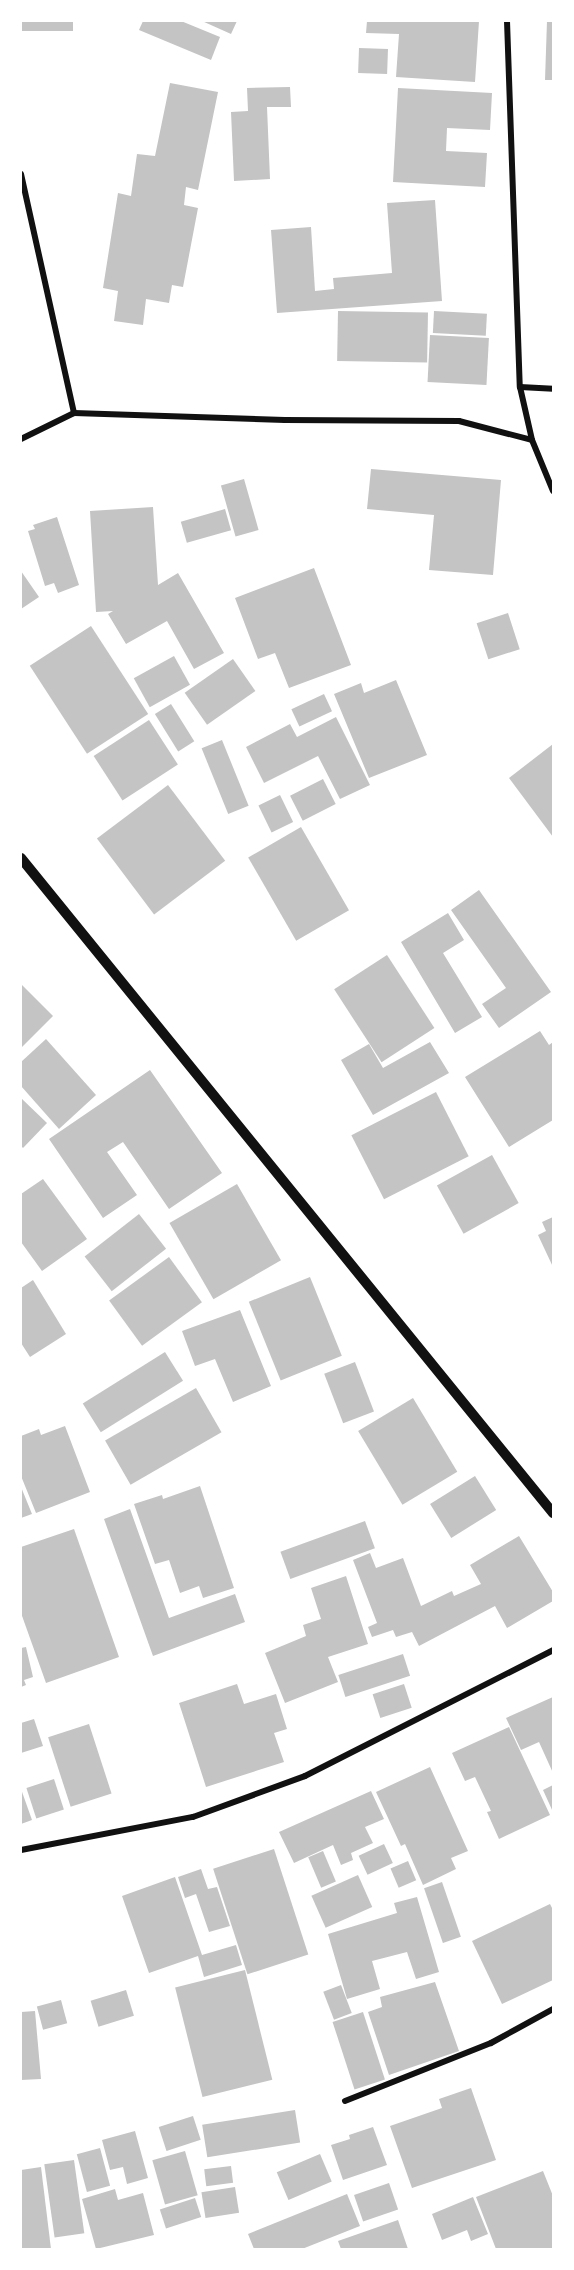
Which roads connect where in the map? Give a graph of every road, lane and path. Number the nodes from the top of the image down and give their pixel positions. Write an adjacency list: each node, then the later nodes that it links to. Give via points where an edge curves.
1 (507, 21): 3 (street)
2 (21, 174): 5 (street)
3 (520, 387): 4 (street); 7 (street)
4 (553, 389)
5 (74, 413): 6 (street); 7 (street, via 459,421)
6 (21, 440)
7 (532, 440): 8 (street)
8 (553, 491)
9 (21, 858): 10 (street)
10 (553, 1513)
11 (553, 1650): 12 (street, via 305,1776 193,1817)
12 (21, 1850)
13 (553, 2009): 14 (street, via 491,2043)
14 (345, 2101)

